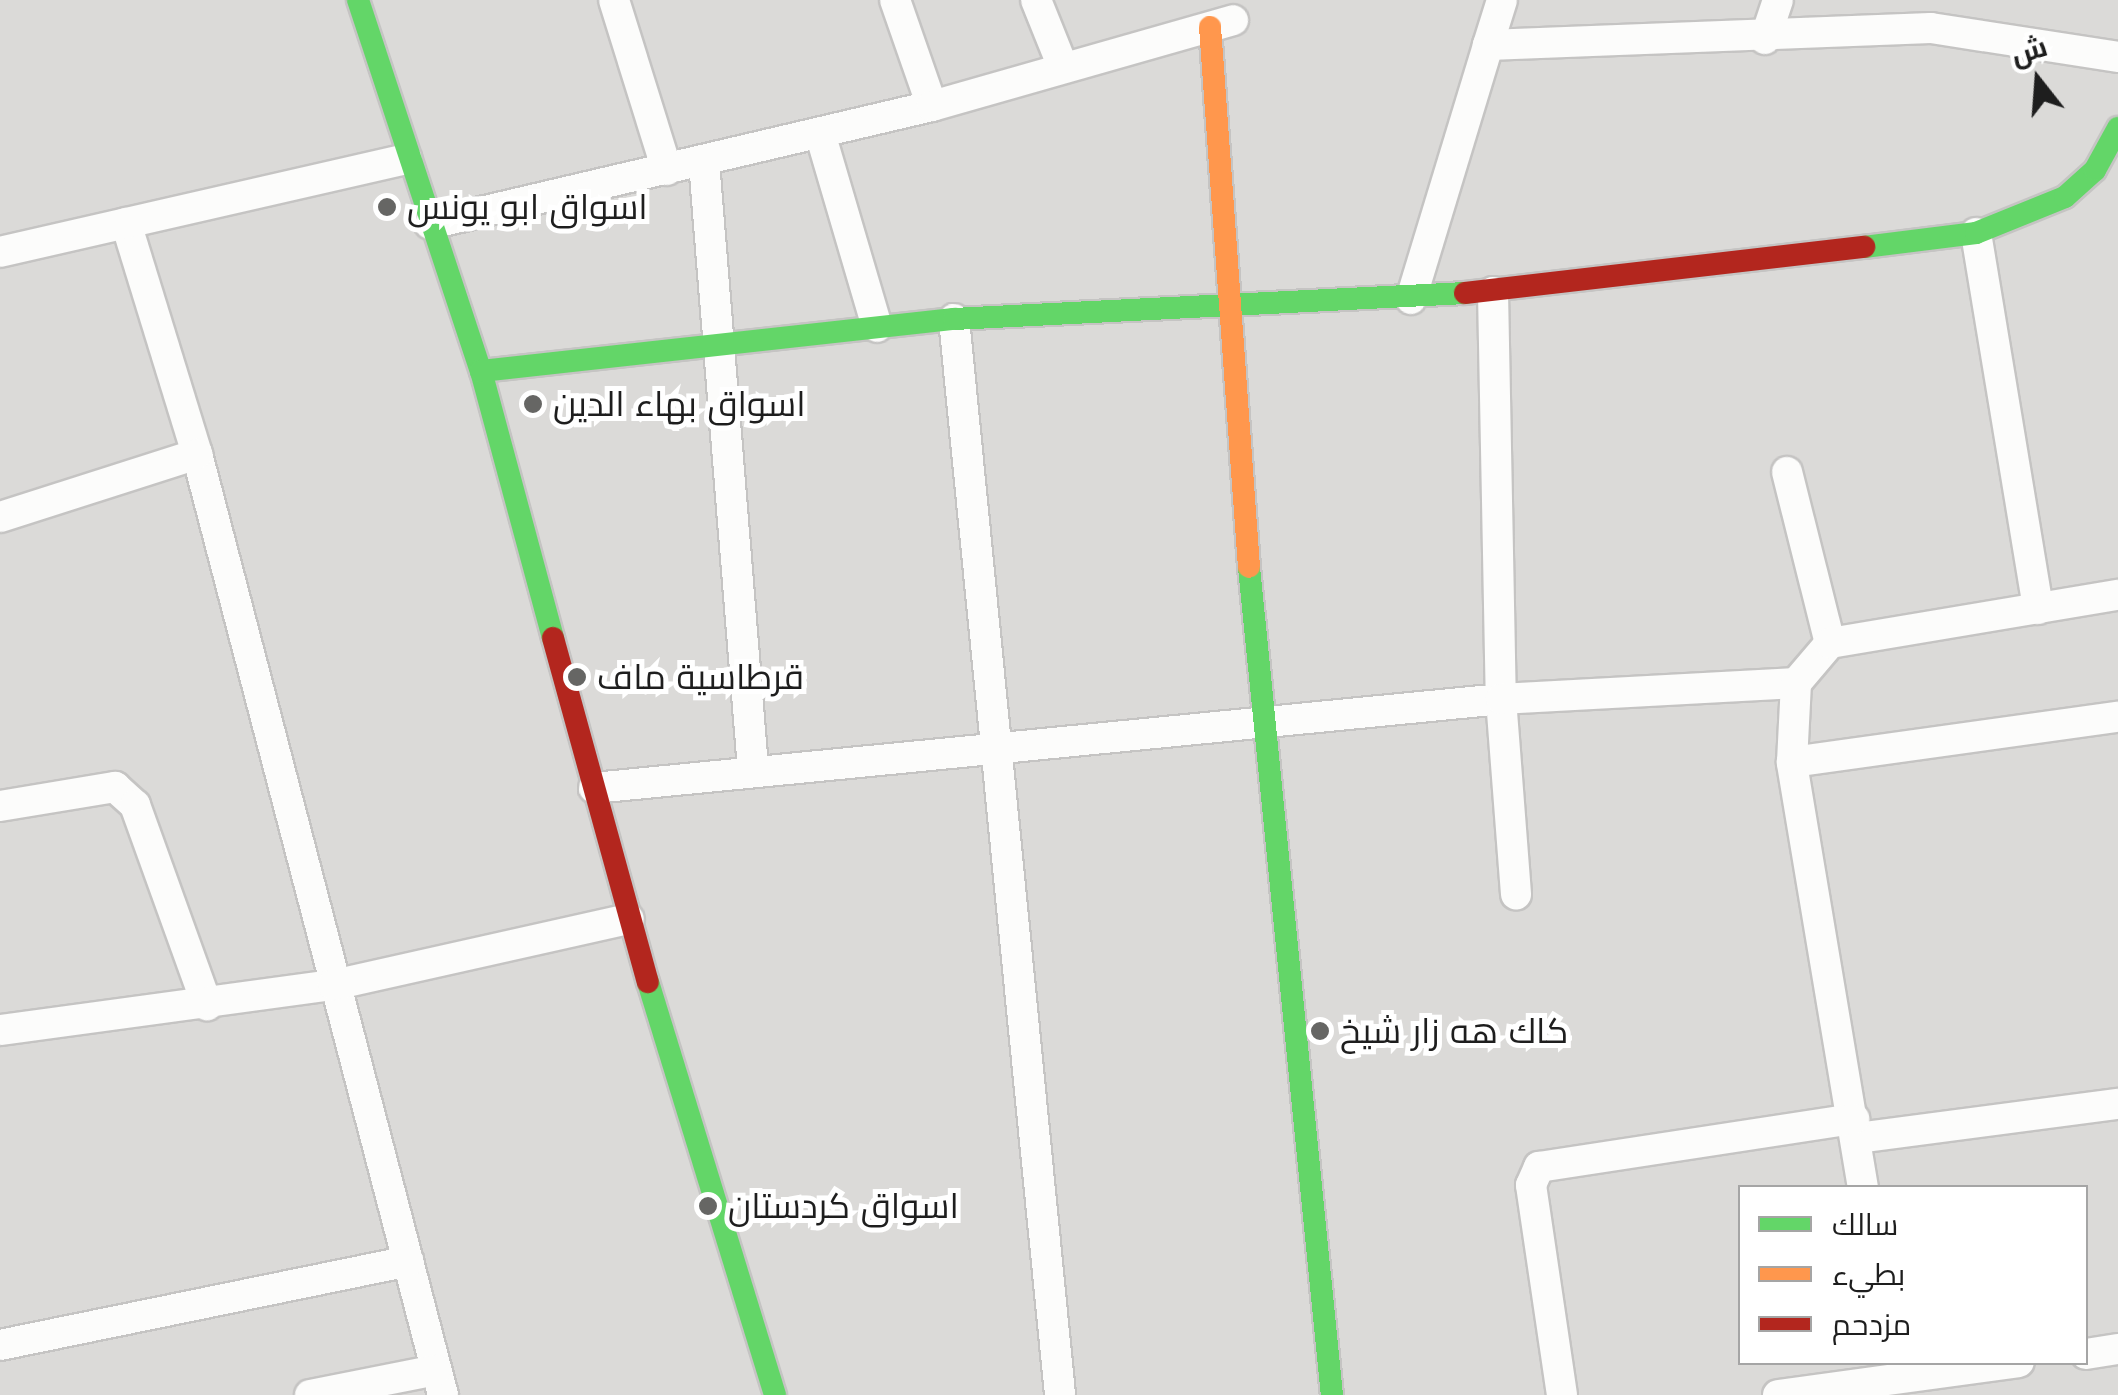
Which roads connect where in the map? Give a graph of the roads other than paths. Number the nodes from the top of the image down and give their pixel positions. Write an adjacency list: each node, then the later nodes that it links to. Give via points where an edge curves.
1 (358, 0): 16 (street)
2 (614, 0): 18 (street)
3 (895, 0): 13 (street)
4 (1036, 0): 11 (street)
5 (1502, 0): 9 (street)
6 (1778, 0): 8 (street)
7 (1227, 16): 11 (street); 12 (street)
8 (1764, 39): 9 (street); 10 (street, via 1930,28)
9 (1488, 45): 24 (street)
10 (2118, 57)
11 (1063, 67): 13 (street)
12 (1214, 77): 25 (street)
13 (932, 106): 15 (street)
14 (2118, 128): 21 (street, via 2095,170 2065,197)
15 (820, 133): 17 (street); 27 (street)
16 (407, 159): 19 (street); 20 (street)
17 (704, 162): 18 (street); 28 (street)
18 (668, 170): 20 (street)
19 (126, 222): 22 (street); 30 (street)
20 (430, 224): 29 (street)
21 (1976, 232): 23 (street); 34 (street)
22 (0, 252)
23 (1492, 292): 24 (street); 37 (street)
24 (1411, 299): 25 (street)
25 (1230, 300): 26 (street); 39 (street)
26 (954, 319): 27 (street); 40 (street)
27 (877, 328): 28 (street)
28 (714, 345): 29 (street); 42 (street)
29 (480, 371): 43 (street)
30 (197, 454): 32 (street); 47 (street)
31 (1787, 472): 35 (street)
32 (0, 517)
33 (2118, 595): 34 (street)
34 (2038, 609): 35 (street)
35 (1830, 642): 36 (street)
36 (1796, 683): 37 (street); 41 (street)
37 (1501, 700): 39 (street); 45 (street)
38 (2118, 716): 41 (street)
39 (1261, 725): 40 (street); 63 (street)
40 (993, 748): 42 (street); 62 (street)
41 (1792, 762): 51 (street)
42 (753, 770): 43 (street)
43 (594, 788): 46 (street)
44 (0, 806): 48 (street, via 114,788 136,805)
45 (1516, 894)
46 (629, 919): 47 (street); 61 (street)
47 (333, 985): 48 (street); 53 (street)
48 (207, 1005): 49 (street)
49 (0, 1030)
50 (2118, 1104): 51 (street)
51 (1856, 1129): 52 (street); 64 (street, via 1539,1167 1531,1184)
52 (1863, 1185)
53 (408, 1261): 54 (street); 59 (street)
54 (0, 1345)
55 (2118, 1349): 56 (street)
56 (2088, 1354)
57 (1978, 1365): 58 (street)
58 (1883, 1372): 65 (street)
59 (440, 1382): 60 (street)
60 (310, 1395)
61 (774, 1395)
62 (1060, 1395)
63 (1332, 1395)
64 (1562, 1395)
65 (1778, 1395)

